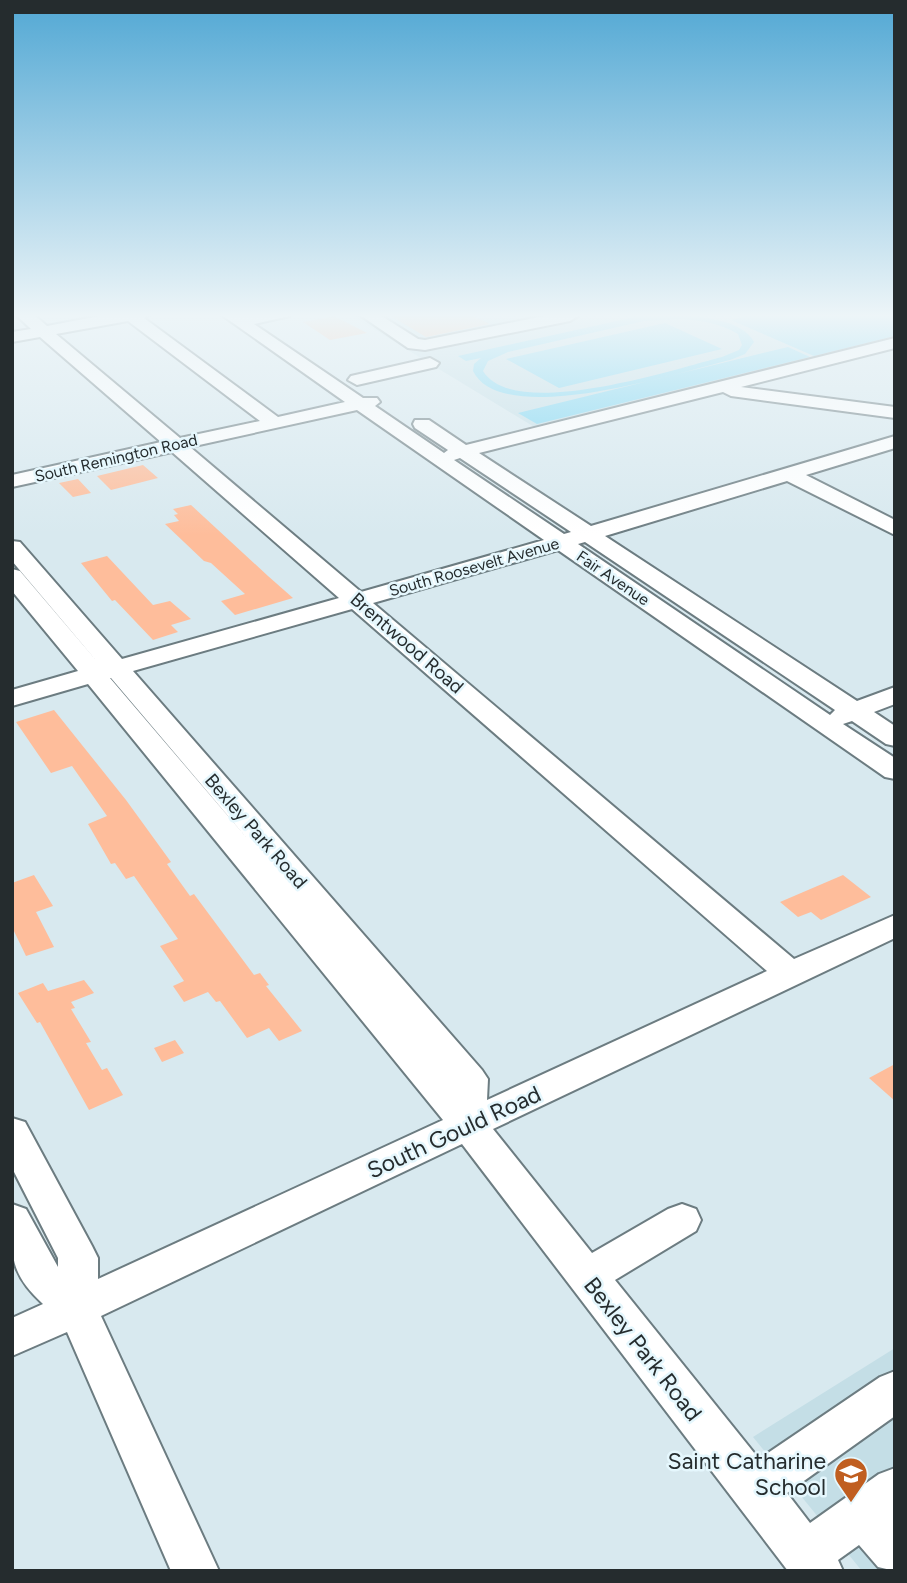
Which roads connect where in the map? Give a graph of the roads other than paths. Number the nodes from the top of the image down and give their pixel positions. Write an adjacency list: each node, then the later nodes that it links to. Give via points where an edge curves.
1 (108, 387): 12 (street, Brentwood Road)
2 (228, 387): 10 (street)
3 (337, 387): 8 (street, Fair Avenue)
4 (366, 387): 7 (street, Fair Avenue)
5 (722, 387): 6 (street)
6 (714, 389): 9 (street); 13 (street)
7 (384, 399): 8 (street, South Remington Road); 13 (street, Fair Avenue)
8 (359, 404): 10 (street, South Remington Road); 14 (street, Fair Avenue)
9 (895, 413)
10 (274, 423): 12 (street, South Remington Road)
11 (895, 442): 15 (street, South Roosevelt Avenue)
12 (175, 444): 16 (street, South Remington Road); 23 (street, Brentwood Road)
13 (464, 452): 14 (street); 18 (street, Fair Avenue)
14 (438, 458): 19 (street, Fair Avenue)
15 (791, 475): 17 (street); 18 (street, South Roosevelt Avenue)
16 (12, 481)
17 (895, 528)
18 (588, 534): 19 (street, South Roosevelt Avenue); 27 (street, Fair Avenue)
19 (561, 542): 23 (street, South Roosevelt Avenue); 28 (street, Fair Avenue)
20 (12, 547): 22 (street, Bexley Park Road)
21 (12, 576): 22 (street, Bexley Park Road)
22 (44, 599): 24 (street, Bexley Park Road)
23 (357, 600): 24 (street, South Roosevelt Avenue); 32 (street, Brentwood Road)
24 (105, 671): 26 (street, South Roosevelt Avenue); 33 (street, Bexley Park Road, via 352,963 470,1079)
25 (895, 695): 27 (street)
26 (12, 698)
27 (854, 711): 28 (street); 29 (street, Fair Avenue)
28 (824, 723): 30 (street, Fair Avenue)
29 (895, 738)
30 (895, 771)
31 (895, 925): 32 (street, South Gould Road)
32 (791, 974): 33 (street, South Gould Road)
33 (469, 1126): 37 (street, Bexley Park Road); 38 (street, South Gould Road)
34 (12, 1132): 38 (street, via 78,1258)
35 (12, 1220): 38 (street, via 39,1275)
36 (682, 1220): 37 (street)
37 (586, 1277): 41 (street, Bexley Park Road)
38 (77, 1308): 39 (street, South Gould Road); 45 (street)
39 (12, 1338)
40 (895, 1391): 41 (street)
41 (754, 1489): 44 (street, Bexley Park Road)
42 (878, 1502): 43 (street); 44 (street)
43 (895, 1550)
44 (812, 1563)
45 (195, 1571)

